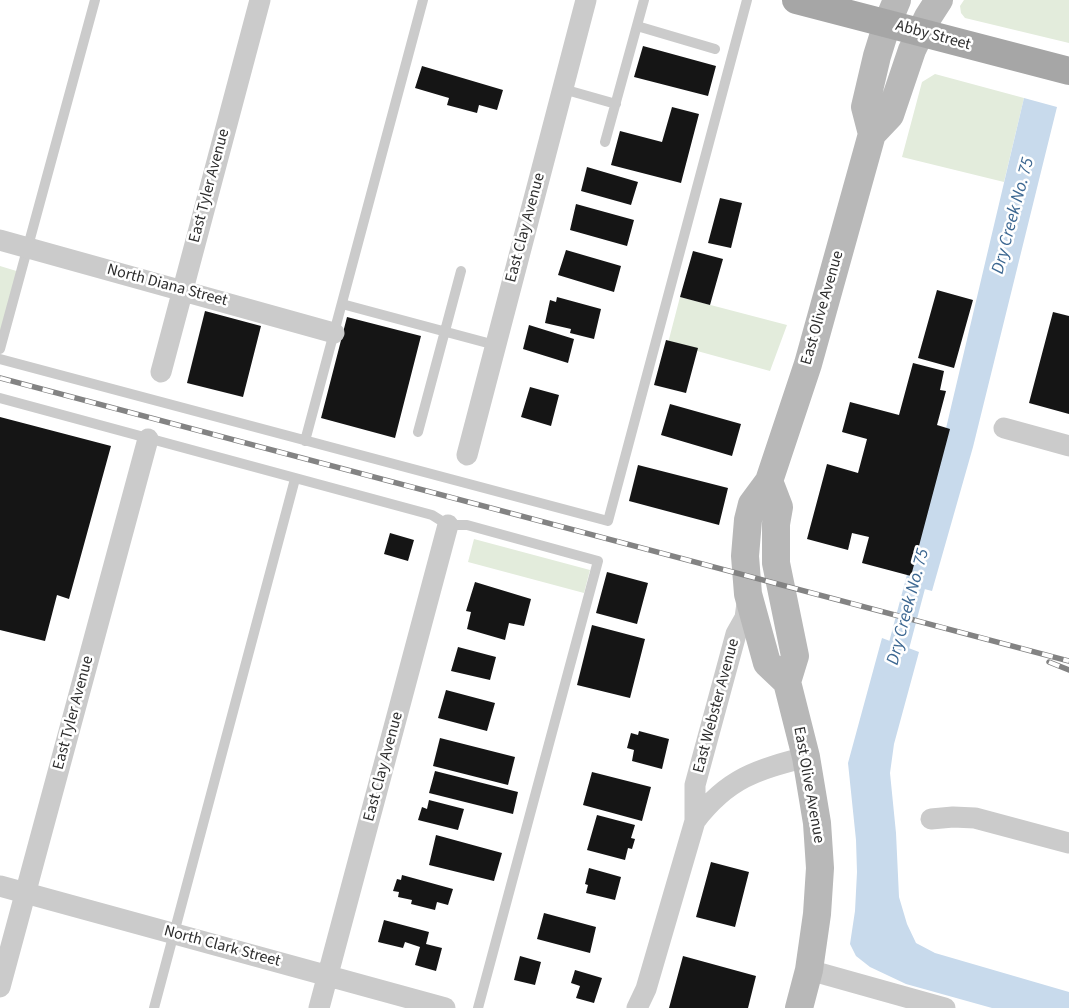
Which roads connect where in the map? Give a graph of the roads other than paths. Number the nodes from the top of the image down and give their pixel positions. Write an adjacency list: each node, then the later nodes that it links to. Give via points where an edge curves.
1 (96, 0): 19 (lane)
2 (260, 0): 21 (street, East Tyler Avenue)
3 (423, 0): 22 (lane)
4 (586, 0): 14 (street, East Clay Avenue)
5 (644, 0): 10 (lane)
6 (747, 0): 33 (lane, via 608,521)
7 (796, 0): 9 (main road, Abby Street)
8 (939, 0): 11 (main road, East Olive Avenue)
9 (892, 12): 11 (main road, Abby Street); 16 (main road, East Olive Avenue, via 865,107)
10 (637, 26): 12 (lane); 15 (lane)
11 (920, 33): 13 (main road, Abby Street); 16 (main road, East Olive Avenue, via 890,115)
12 (715, 49)
13 (1069, 71)
14 (563, 89): 15 (lane); 25 (street, East Clay Avenue)
15 (616, 104): 17 (lane)
16 (872, 134): 37 (main road, East Olive Avenue, via 817,336)
17 (605, 142)
18 (0, 240): 19 (street, North Diana Street)
19 (28, 249): 21 (street, North Diana Street); 26 (lane)
20 (461, 271): 23 (lane)
21 (183, 290): 24 (street, North Diana Street); 28 (street, East Tyler Avenue)
22 (342, 304): 23 (lane); 24 (lane)
23 (445, 332): 25 (lane); 31 (lane)
24 (334, 333): 33 (lane)
25 (495, 345): 35 (street, East Clay Avenue)
26 (0, 349)
27 (0, 359): 33 (lane)
28 (161, 372)
29 (0, 398): 32 (lane)
30 (1004, 428): 34 (street)
31 (418, 432)
32 (148, 439): 36 (lane); 46 (street, East Tyler Avenue)
33 (305, 441)
34 (1069, 446)
35 (467, 455)
36 (295, 479): 38 (lane, via 432,515); 47 (lane)
37 (769, 481): 39 (main road, East Olive Avenue, via 752,504 748,520 745,556); 40 (main road, via 779,506 776,563 795,656)
38 (448, 525): 49 (street, East Clay Avenue); 54 (lane, via 467,524 598,561)
39 (748, 594): 40 (main road, East Olive Avenue, via 767,663); 43 (street, East Webster Avenue, via 745,618 736,634 695,785)
40 (787, 682): 41 (main road, East Olive Avenue)
41 (806, 758): 43 (street, East Webster Avenue, via 744,777 707,806); 48 (main road, East Olive Avenue, via 817,823 820,868)
42 (931, 818): 44 (street, via 975,818)
43 (695, 821): 55 (street, East Webster Avenue, via 646,989)
44 (1069, 843)
45 (0, 886): 46 (street, North Clark Street)
46 (25, 893): 47 (street, North Clark Street); 50 (street, East Tyler Avenue)
47 (174, 934): 49 (street, North Clark Street); 51 (lane)
48 (809, 970): 56 (main road, East Olive Avenue); 57 (street)
49 (328, 976): 52 (street, East Clay Avenue); 53 (street, North Clark Street)
50 (0, 988)
51 (154, 1008)
52 (319, 1008)
53 (445, 1008)
54 (478, 1008)
55 (637, 1008)
56 (799, 1008)
57 (945, 1008)

